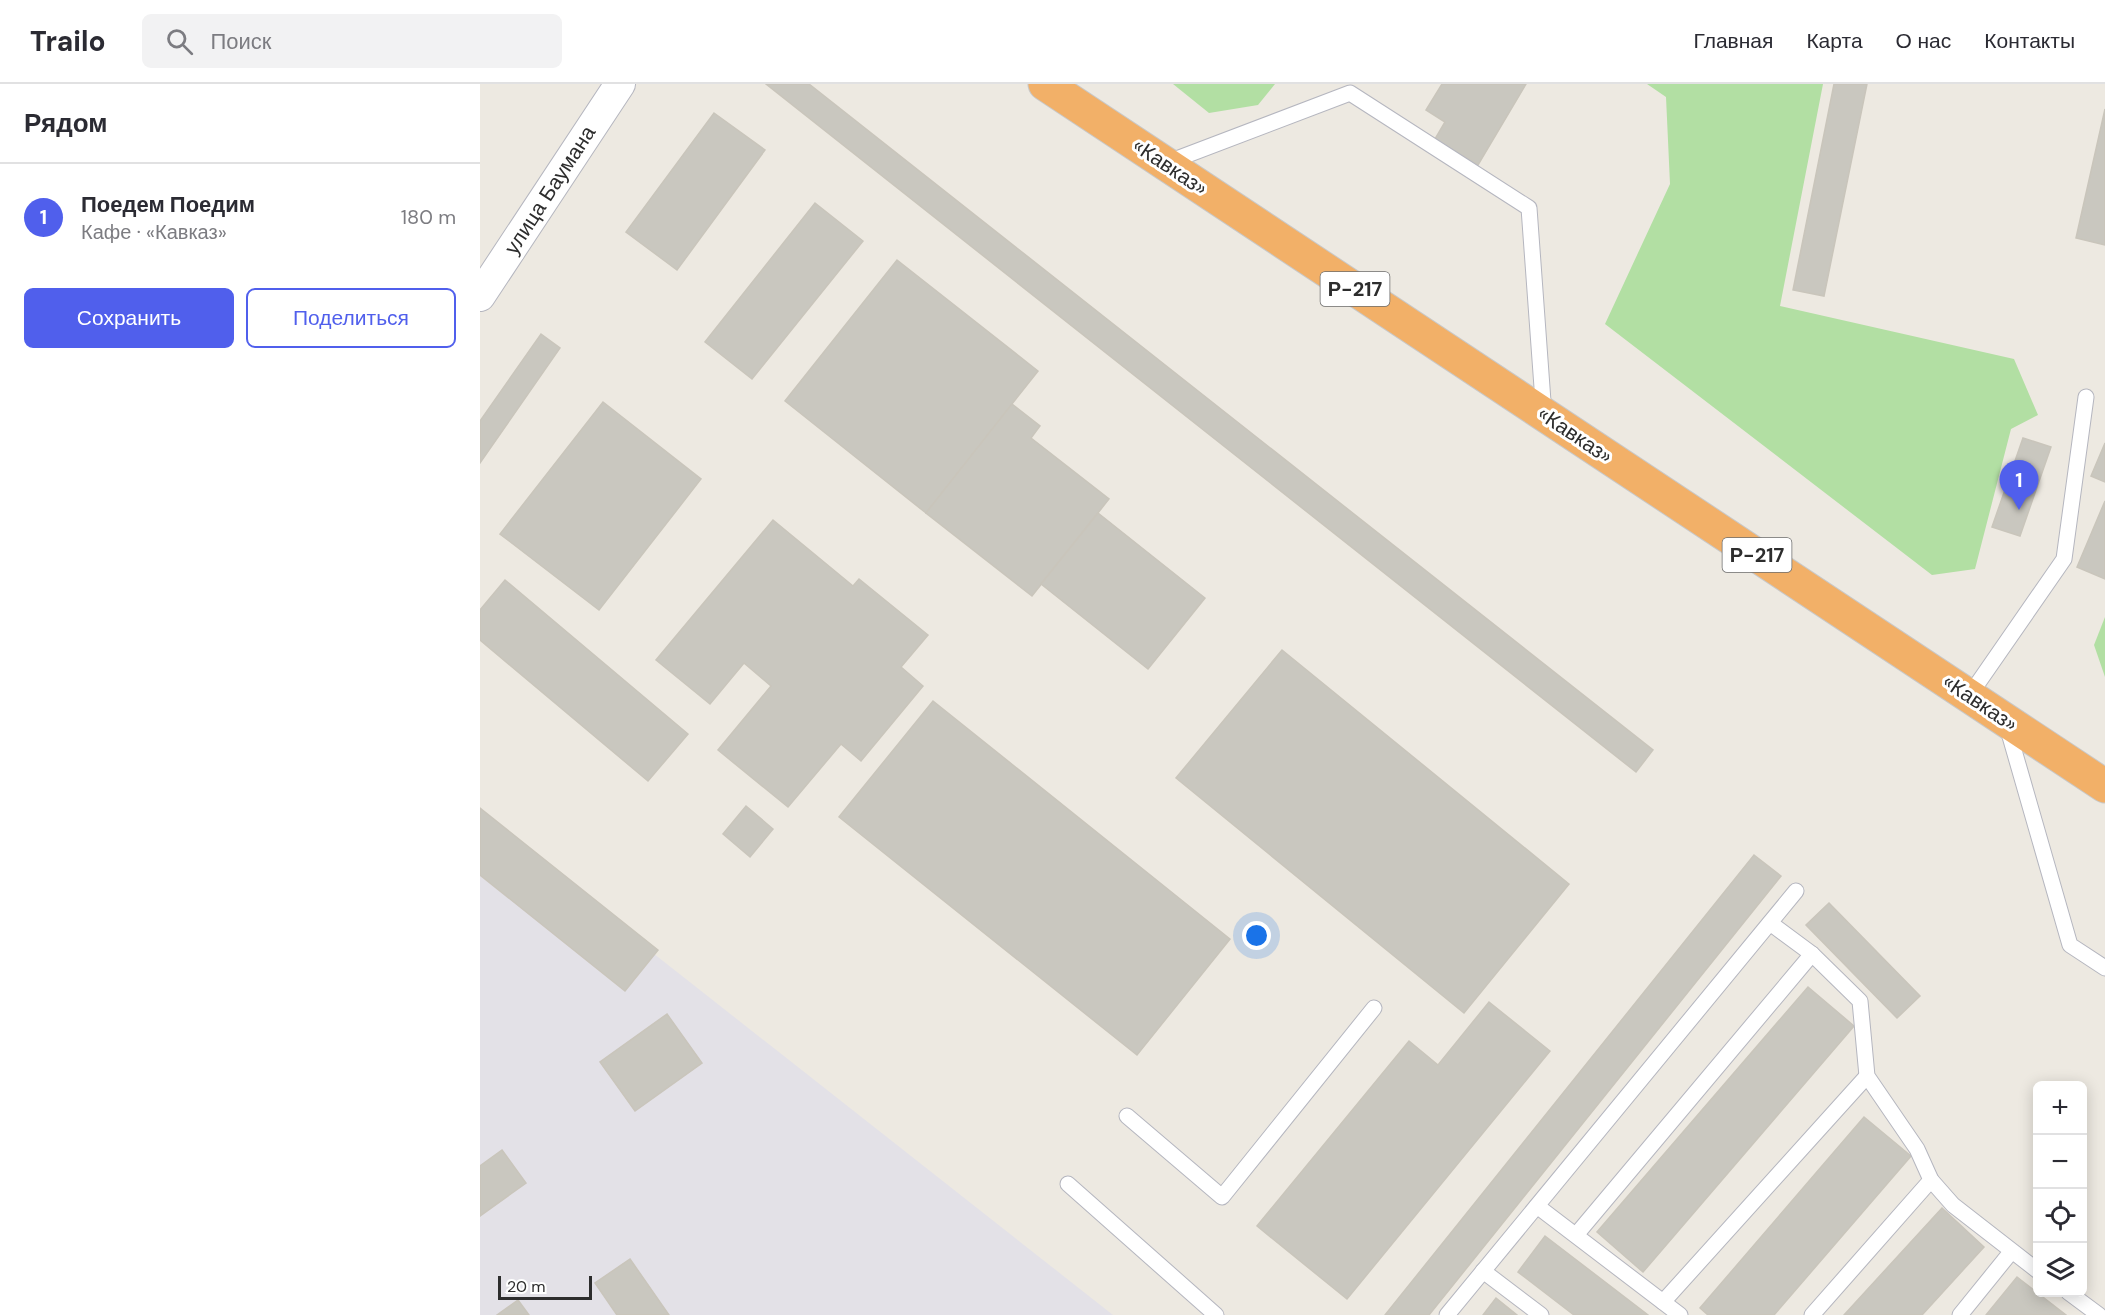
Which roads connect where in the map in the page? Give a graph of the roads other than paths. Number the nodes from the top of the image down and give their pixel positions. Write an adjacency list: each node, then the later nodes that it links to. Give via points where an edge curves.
1 (620, 84): 4 (street, улица Баумана)
2 (1045, 84): 3 (highway, «Кавказ» / Р-217)
3 (1165, 164): 6 (highway, «Кавказ» / Р-217); 6 (lane, via 1350,93 1529,208)
4 (480, 296)
5 (2086, 397): 7 (lane, via 2064,560)
6 (1544, 414): 7 (highway, «Кавказ» / Р-217)
7 (1969, 696): 8 (highway, «Кавказ» / Р-217)
8 (2006, 720): 9 (highway, «Кавказ» / Р-217); 13 (lane, via 2070,945)
9 (2105, 786)
10 (1796, 891): 11 (lane)
11 (1770, 923): 12 (lane); 19 (lane)
12 (1812, 954): 15 (lane, via 1860,1000); 20 (lane)
13 (2105, 968)
14 (1374, 1008): 16 (lane, via 1222,1197)
15 (1867, 1076): 17 (lane, via 1917,1149); 25 (lane)
16 (1127, 1116)
17 (1931, 1180): 21 (lane, via 1953,1205); 30 (lane)
18 (1068, 1184): 26 (lane)
19 (1537, 1206): 20 (lane); 23 (lane)
20 (1576, 1235): 25 (lane)
21 (2012, 1252): 22 (lane); 31 (lane)
22 (2033, 1268)
23 (1483, 1271): 27 (lane); 28 (lane)
24 (2074, 1297): 32 (lane)
25 (1663, 1302): 29 (lane)
26 (1216, 1315)
27 (1447, 1315)
28 (1541, 1315)
29 (1680, 1315)
30 (1812, 1315)
31 (1960, 1315)
32 (2099, 1315)

